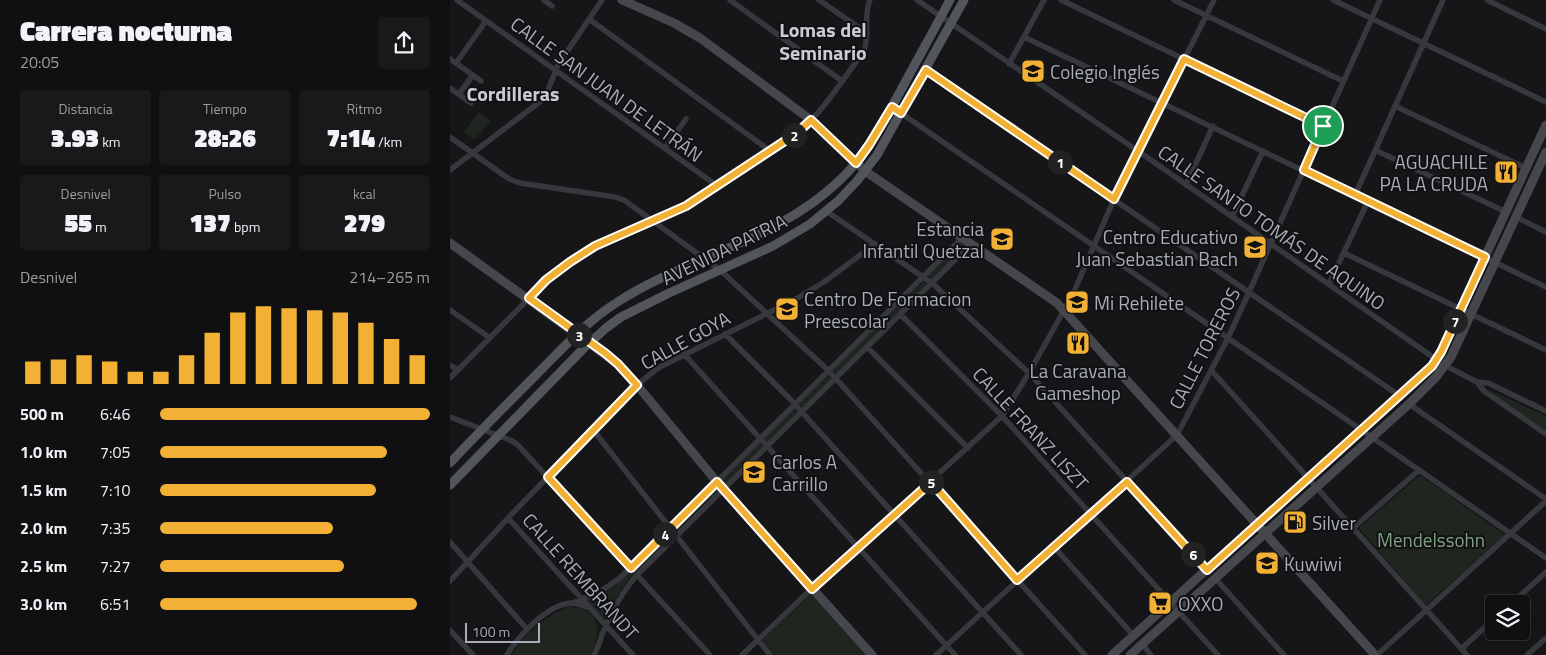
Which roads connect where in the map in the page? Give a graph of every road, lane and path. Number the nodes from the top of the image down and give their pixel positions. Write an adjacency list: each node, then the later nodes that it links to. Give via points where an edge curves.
1 (544, 0): 19 (street)
2 (602, 0): 23 (street)
3 (622, 0): 48 (street, via 700,38)
4 (730, 0): 37 (street)
5 (819, 0): 27 (street)
6 (870, 0): 27 (street)
7 (917, 0): 21 (street, CALLE SANTO TOMÁS DE AQUINO)
8 (950, 0): 21 (main road, AVENIDA PATRIA)
9 (964, 0): 25 (main road, AVENIDA PATRIA)
10 (1044, 0): 28 (street)
11 (1061, 0): 30 (street)
12 (1174, 0): 20 (street)
13 (1214, 0): 20 (street)
14 (1333, 0): 22 (street)
15 (1380, 0): 22 (street, CALLE TOREROS)
16 (1442, 0): 29 (street)
17 (1487, 0): 26 (street)
18 (459, 1): 24 (street, CALLE SAN JUAN DE LETRÁN)
19 (552, 6)
20 (1206, 15): 30 (street); 38 (street)
21 (941, 17): 25 (street, CALLE SANTO TOMÁS DE AQUINO); 45 (main road, AVENIDA PATRIA)
22 (1371, 18): 29 (street); 38 (street, CALLE TOREROS)
23 (588, 19): 34 (street); 54 (street)
24 (486, 20): 31 (street); 34 (street, CALLE SAN JUAN DE LETRÁN)
25 (951, 24): 32 (street, CALLE SANTO TOMÁS DE AQUINO); 33 (main road, AVENIDA PATRIA)
26 (1546, 29)
27 (867, 33): 37 (street, via 864,51)
28 (1024, 36): 32 (street); 42 (street)
29 (1423, 43): 43 (street); 44 (street)
30 (1184, 59): 42 (street); 51 (street)
31 (453, 61): 35 (street)
32 (1009, 64): 57 (street, CALLE SANTO TOMÁS DE AQUINO)
33 (926, 70): 46 (main road, AVENIDA PATRIA); 68 (street)
34 (556, 71): 53 (street, CALLE SAN JUAN DE LETRÁN); 58 (street, via 541,100)
35 (473, 75): 36 (street); 40 (street)
36 (481, 81)
37 (842, 81): 48 (street)
38 (1343, 81): 51 (street, CALLE TOREROS)
39 (450, 88): 40 (street)
40 (459, 94): 41 (street)
41 (471, 102)
42 (1162, 102): 50 (street); 57 (street)
43 (1546, 102)
44 (1395, 106): 56 (street); 61 (street)
45 (892, 107): 46 (street); 60 (main road, AVENIDA PATRIA)
46 (901, 113): 64 (main road, AVENIDA PATRIA); 81 (street)
47 (686, 119): 53 (street)
48 (811, 120): 54 (street); 60 (street)
49 (1546, 124): 61 (street)
50 (1213, 126): 55 (street); 66 (street)
51 (1323, 126): 63 (street, CALLE TOREROS)
52 (450, 137): 58 (street)
53 (665, 148): 65 (street, CALLE SAN JUAN DE LETRÁN)
54 (770, 150): 65 (street)
55 (1263, 150): 63 (street); 72 (street)
56 (1375, 150): 67 (street); 71 (street)
57 (1138, 151): 66 (street, CALLE SANTO TOMÁS DE AQUINO); 68 (street)
58 (472, 152): 62 (street); 74 (street, via 509,179 615,197)
59 (1546, 152): 73 (street)
60 (856, 163): 64 (street); 84 (main road, AVENIDA PATRIA, via 840,181 800,212 765,232)
61 (1526, 168): 71 (street)
62 (450, 170)
63 (1304, 170): 67 (street); 80 (street, CALLE TOREROS)
64 (865, 171): 70 (main road, AVENIDA PATRIA); 76 (street)
65 (716, 185): 74 (street, via 686,206)
66 (1186, 185): 72 (street, CALLE SANTO TOMÁS DE AQUINO)
67 (1355, 195): 69 (street)
68 (1114, 199): 81 (street); 91 (street)
69 (1368, 202): 82 (street); 83 (street)
70 (826, 211): 78 (street); 86 (main road, AVENIDA PATRIA, via 773,246)
71 (1506, 212): 83 (street)
72 (1232, 217): 80 (street, CALLE SANTO TOMÁS DE AQUINO)
73 (1516, 218): 75 (street); 85 (street)
74 (653, 220): 84 (street); 92 (street, via 595,246 546,280)
75 (1546, 232)
76 (962, 238): 79 (street); 87 (street)
77 (450, 243): 92 (street)
78 (875, 244): 87 (street); 96 (street, CALLE GOYA, via 824,282)
79 (971, 244): 88 (street); 95 (street)
80 (1271, 244): 89 (street, CALLE SANTO TOMÁS DE AQUINO); 91 (street, CALLE TOREROS)
81 (1094, 245): 95 (street); 102 (street)
82 (1344, 253): 89 (street); 93 (street)
83 (1485, 257): 85 (street); 93 (street)
84 (705, 258): 86 (street); 99 (main road, AVENIDA PATRIA, via 616,303)
85 (1495, 262): 90 (street); 98 (street)
86 (720, 270): 96 (street); 103 (main road, AVENIDA PATRIA, via 621,317)
87 (923, 276): 88 (street); 112 (street)
88 (932, 283): 97 (street); 113 (street)
89 (1329, 284): 107 (street, CALLE SANTO TOMÁS DE AQUINO)
90 (1546, 287)
91 (1249, 292): 102 (street, CALLE TOREROS); 118 (street)
92 (529, 298): 99 (street); 101 (street)
93 (1461, 309): 98 (street); 107 (street)
94 (450, 310): 101 (street)
95 (1065, 310): 113 (street); 129 (street)
96 (767, 314): 100 (street, CALLE GOYA); 112 (street)
97 (900, 314): 104 (street); 123 (street, CALLE FRANZ LISZT)
98 (1471, 314): 105 (street); 109 (street)
99 (577, 334): 103 (street); 125 (main road, AVENIDA PATRIA)
100 (725, 334): 106 (street, CALLE GOYA); 119 (street)
101 (490, 338): 110 (street)
102 (1228, 338): 111 (street, CALLE TOREROS); 127 (street)
103 (589, 342): 117 (street, via 618,364); 130 (main road, AVENIDA PATRIA)
104 (867, 347): 115 (street); 134 (street)
105 (1546, 350)
106 (684, 354): 117 (street, CALLE GOYA, via 658,368); 132 (street)
107 (1437, 360): 118 (street)
108 (450, 364): 110 (street)
109 (1446, 366): 116 (street); 120 (street)
110 (458, 370): 114 (street)
111 (1211, 370): 129 (street, CALLE TOREROS); 138 (street)
112 (829, 371): 115 (street); 119 (street)
113 (1029, 373): 123 (street); 141 (street)
114 (450, 378)
115 (836, 378): 122 (street); 140 (street)
116 (1477, 382): 121 (street, via 1488,383); 128 (street, via 1484,391)
117 (637, 385): 126 (street, CALLE GOYA); 139 (street)
118 (1400, 396): 127 (street)
119 (795, 404): 122 (street); 132 (street)
120 (1409, 404): 131 (street); 145 (street)
121 (1546, 411)
122 (802, 412): 133 (street); 146 (street)
123 (1002, 416): 134 (street); 147 (street, CALLE FRANZ LISZT)
124 (450, 417): 125 (street)
125 (482, 430): 130 (street); 135 (main road, AVENIDA PATRIA)
126 (594, 430): 137 (street, CALLE GOYA); 150 (street)
127 (1362, 430): 131 (street); 138 (street)
128 (1546, 434)
129 (1177, 435): 141 (street, CALLE TOREROS); 149 (street)
130 (498, 436): 137 (street, via 517,444); 142 (main road, AVENIDA PATRIA)
131 (1372, 437): 136 (street); 143 (street)
132 (760, 439): 133 (street); 139 (street)
133 (767, 446): 144 (street); 156 (street)
134 (968, 448): 140 (street)
135 (450, 463)
136 (1420, 470): 151 (street); 153 (street)
137 (548, 477): 148 (street, CALLE GOYA); 160 (street)
138 (1308, 478): 143 (street); 149 (street)
139 (717, 482): 144 (street); 150 (street)
140 (931, 482): 146 (street); 165 (street)
141 (1127, 482): 147 (street, CALLE TOREROS); 161 (street)
142 (450, 485)
143 (1316, 487): 151 (street); 152 (street)
144 (723, 490): 154 (street); 167 (street)
145 (1546, 500): 153 (street)
146 (894, 514): 156 (street); 175 (street)
147 (1090, 514): 157 (street, CALLE TOREROS); 171 (street, CALLE FRANZ LISZT)
148 (508, 518): 159 (street, CALLE GOYA); 169 (street, CALLE REMBRANDT)
149 (1257, 524): 152 (street); 161 (street)
150 (671, 528): 154 (street); 160 (street)
151 (1353, 528): 173 (street)
152 (1265, 533): 164 (street); 205 (street)
153 (1511, 534): 158 (street); 173 (street)
154 (677, 536): 163 (street); 184 (street)
155 (450, 542): 159 (street)
156 (858, 547): 167 (street); 186 (street)
157 (1054, 547): 165 (street, CALLE TOREROS); 182 (street)
158 (1546, 558)
159 (468, 561): 166 (street, CALLE GOYA); 179 (street)
160 (631, 568): 169 (street, via 613,584)
161 (1207, 570): 171 (street)
162 (1546, 572): 168 (street)
163 (638, 575): 177 (street, via 617,602); 192 (street)
164 (1214, 578): 174 (street); 204 (street)
165 (1017, 580): 175 (street, CALLE TOREROS); 199 (street)
166 (450, 581)
167 (812, 589): 184 (street); 195 (street)
168 (1521, 595)
169 (581, 599): 170 (street); 172 (street, CALLE REMBRANDT)
170 (573, 603): 172 (street); 179 (street, via 547,614)
171 (1171, 603): 174 (street, CALLE FRANZ LISZT); 182 (street)
172 (589, 608): 176 (street, CALLE REMBRANDT)
173 (1426, 610): 187 (street); 205 (street)
174 (1178, 611): 185 (street); 203 (street, CALLE FRANZ LISZT)
175 (982, 612): 186 (street, CALLE TOREROS); 198 (street)
176 (600, 619): 177 (street, CALLE REMBRANDT); 181 (street)
177 (606, 625): 181 (street); 191 (street, CALLE REMBRANDT)
178 (1485, 628): 187 (street)
179 (528, 629): 189 (street)
180 (450, 630): 188 (street)
181 (602, 635): 190 (street)
182 (1134, 636): 200 (street)
183 (1546, 638): 207 (street)
184 (757, 640): 193 (street); 194 (street)
185 (1142, 644): 201 (street); 202 (street)
186 (946, 645): 196 (street, CALLE TOREROS); 197 (street)
187 (1461, 649): 206 (street)
188 (473, 655)
189 (507, 655)
190 (594, 655)
191 (633, 655)
192 (710, 655)
193 (742, 655)
194 (770, 655)
195 (872, 655)
196 (936, 655)
197 (955, 655)
198 (1021, 655)
199 (1085, 655)
200 (1112, 655)
201 (1130, 655)
202 (1151, 655)
203 (1218, 655)
204 (1284, 655)
205 (1376, 655)
206 (1467, 655)
207 (1527, 655)

